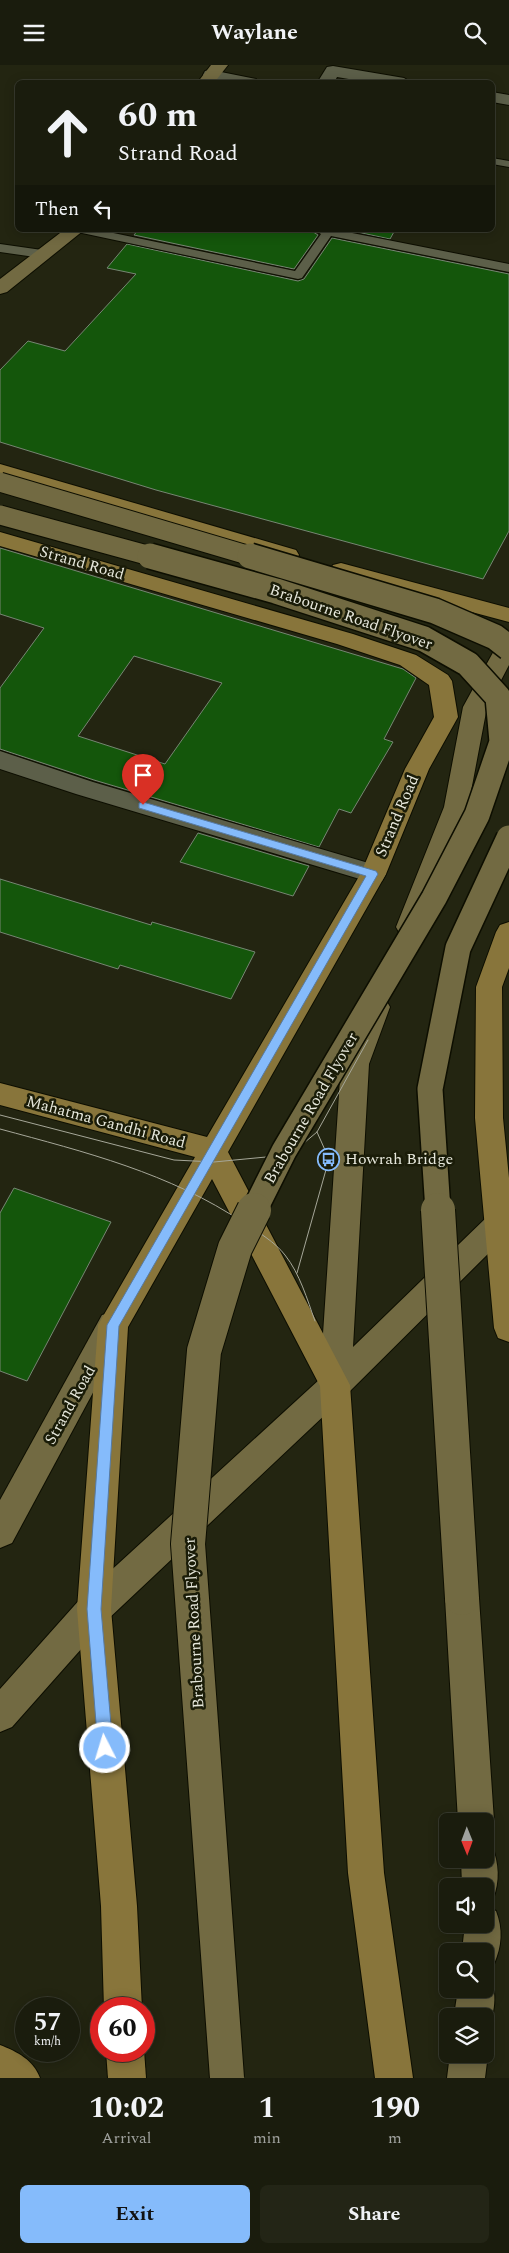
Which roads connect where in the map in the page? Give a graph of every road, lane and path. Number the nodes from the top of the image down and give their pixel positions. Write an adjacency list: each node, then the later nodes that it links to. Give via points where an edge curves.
1 (212, 74): 2 (street)
2 (237, 80)
3 (327, 80): 4 (street, via 333,71)
4 (386, 80)
5 (495, 98): 6 (street)
6 (509, 100)
7 (495, 162): 8 (lane)
8 (509, 164)
9 (72, 232): 14 (main road)
10 (92, 232): 11 (lane, via 298,275)
11 (323, 232)
12 (329, 232): 15 (lane)
13 (0, 248): 14 (lane)
14 (42, 254): 16 (main road)
15 (509, 268)
16 (0, 288)
17 (0, 470): 21 (main road, via 373,580)
18 (0, 482): 23 (main road, Brabourne Road Flyover, bridge, via 435,611 494,637)
19 (0, 515): 44 (main road, Brabourne Road Flyover, bridge, via 276,591 424,639 468,664 498,697 502,742 477,815 434,898 289,1142 235,1248 204,1351 188,1544)
20 (0, 539): 26 (main road, Strand Road, via 354,642 408,660 440,681 446,717 417,769)
21 (509, 615)
22 (509, 643): 33 (main road, via 475,707 456,807 355,1064)
23 (509, 648)
24 (0, 760): 26 (street)
25 (509, 839): 37 (main road, bridge, via 458,948 430,1089)
26 (373, 874): 29 (main road, Strand Road)
27 (509, 932): 30 (main road, via 489,987 489,1118)
28 (0, 1094): 29 (main road, Mahatma Gandhi Road)
29 (212, 1150): 31 (main road, Strand Road); 33 (main road)
30 (499, 1224): 32 (main road); 33 (main road)
31 (113, 1325): 34 (main road, Strand Road); 35 (main road)
32 (509, 1328)
33 (335, 1385): 35 (main road); 45 (main road, via 366,1873)
34 (0, 1533)
35 (94, 1609): 36 (main road); 38 (main road)
36 (0, 1715)
37 (475, 1813)
38 (122, 1997)
39 (126, 2062): 43 (main road)
40 (468, 2063): 46 (main road)
41 (0, 2064): 42 (main road)
42 (21, 2078)
43 (127, 2078)
44 (227, 2078)
45 (394, 2078)
46 (466, 2078)

